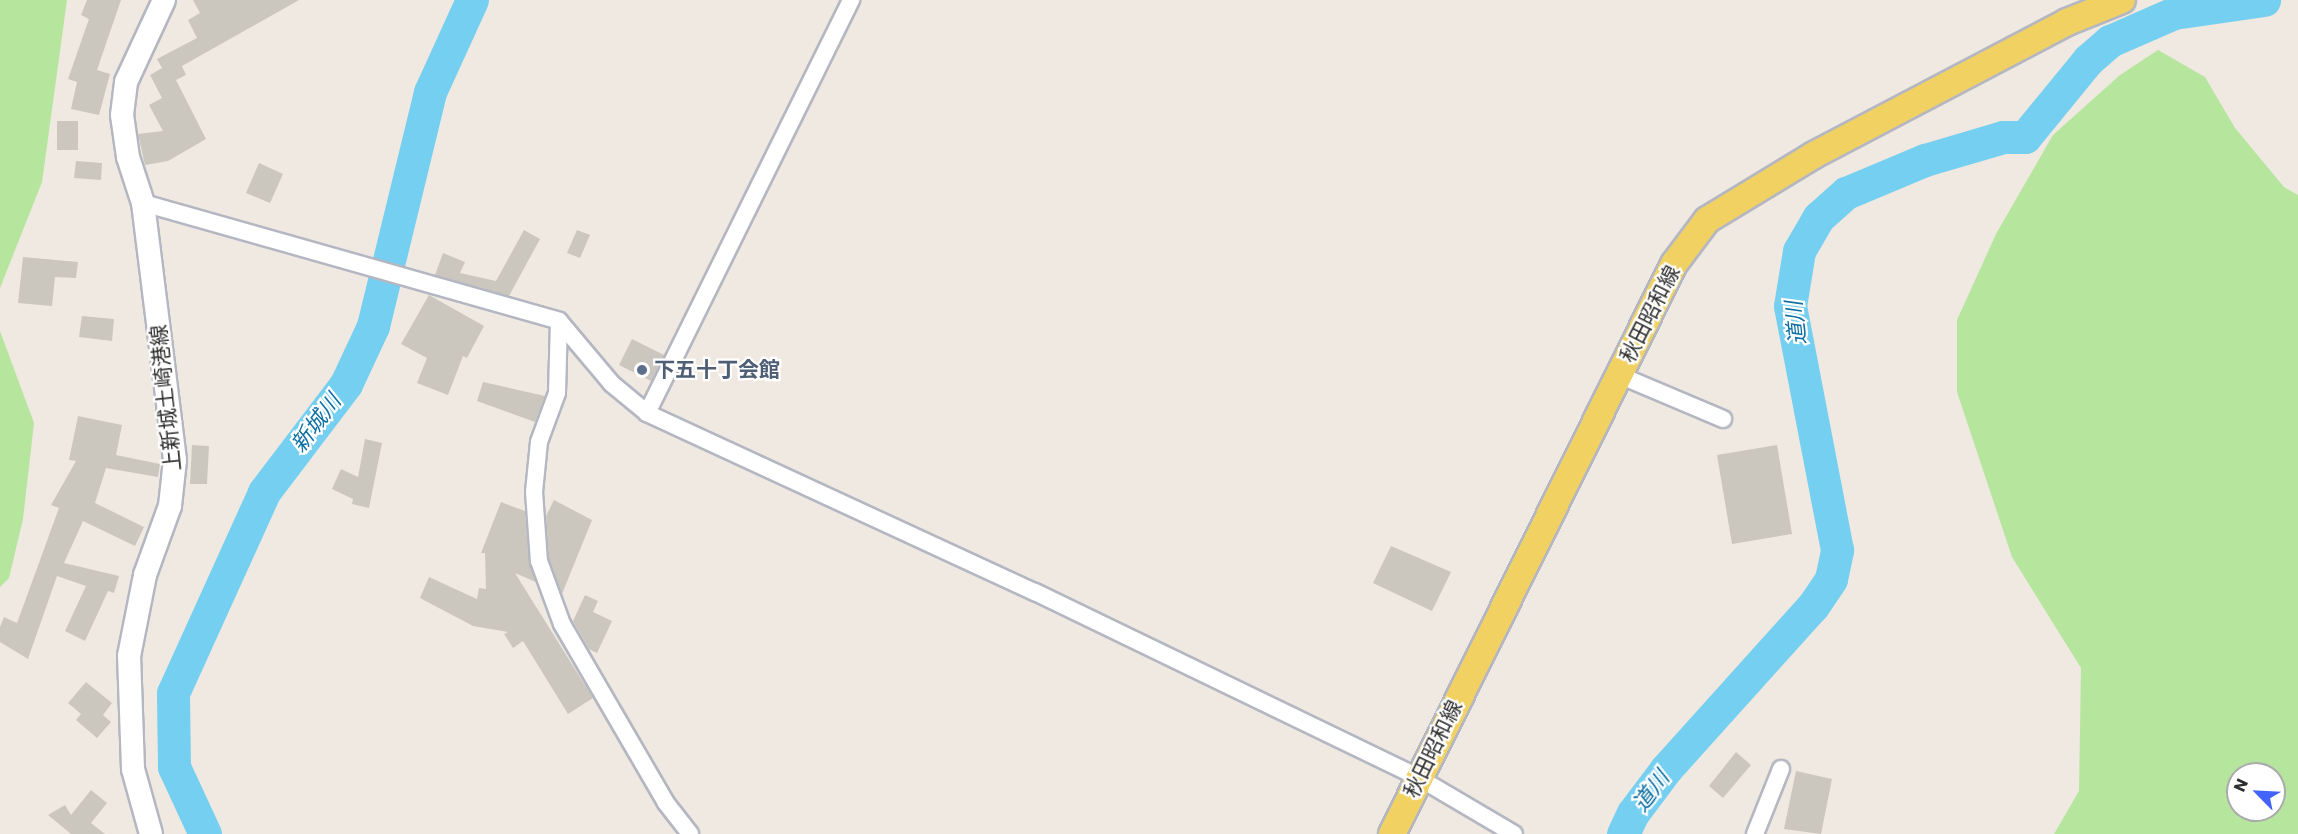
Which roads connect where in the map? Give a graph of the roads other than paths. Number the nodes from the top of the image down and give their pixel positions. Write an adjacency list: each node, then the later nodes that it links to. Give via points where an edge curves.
1 (164, 0): 4 (main road, 上新城土崎港線, via 126,82 122,115 128,157)
2 (851, 0): 7 (street)
3 (2122, 0): 6 (main road, 秋田昭和線, via 2067,22 1727,204 1707,220 1674,264)
4 (143, 202): 5 (street, via 369,270); 11 (main road, 上新城土崎港線, via 176,460 171,506 145,575 129,656 133,770)
5 (559, 321): 7 (street, via 612,384); 12 (street, via 557,393 539,442 534,492 539,561 562,624 666,803)
6 (1619, 375): 8 (street); 10 (main road, 秋田昭和線)
7 (647, 413): 10 (street, via 1035,592)
8 (1723, 418)
9 (1781, 769): 15 (street)
10 (1419, 778): 13 (main road, 秋田昭和線); 14 (street)
11 (151, 834)
12 (690, 834)
13 (1392, 834)
14 (1514, 834)
15 (1755, 834)

